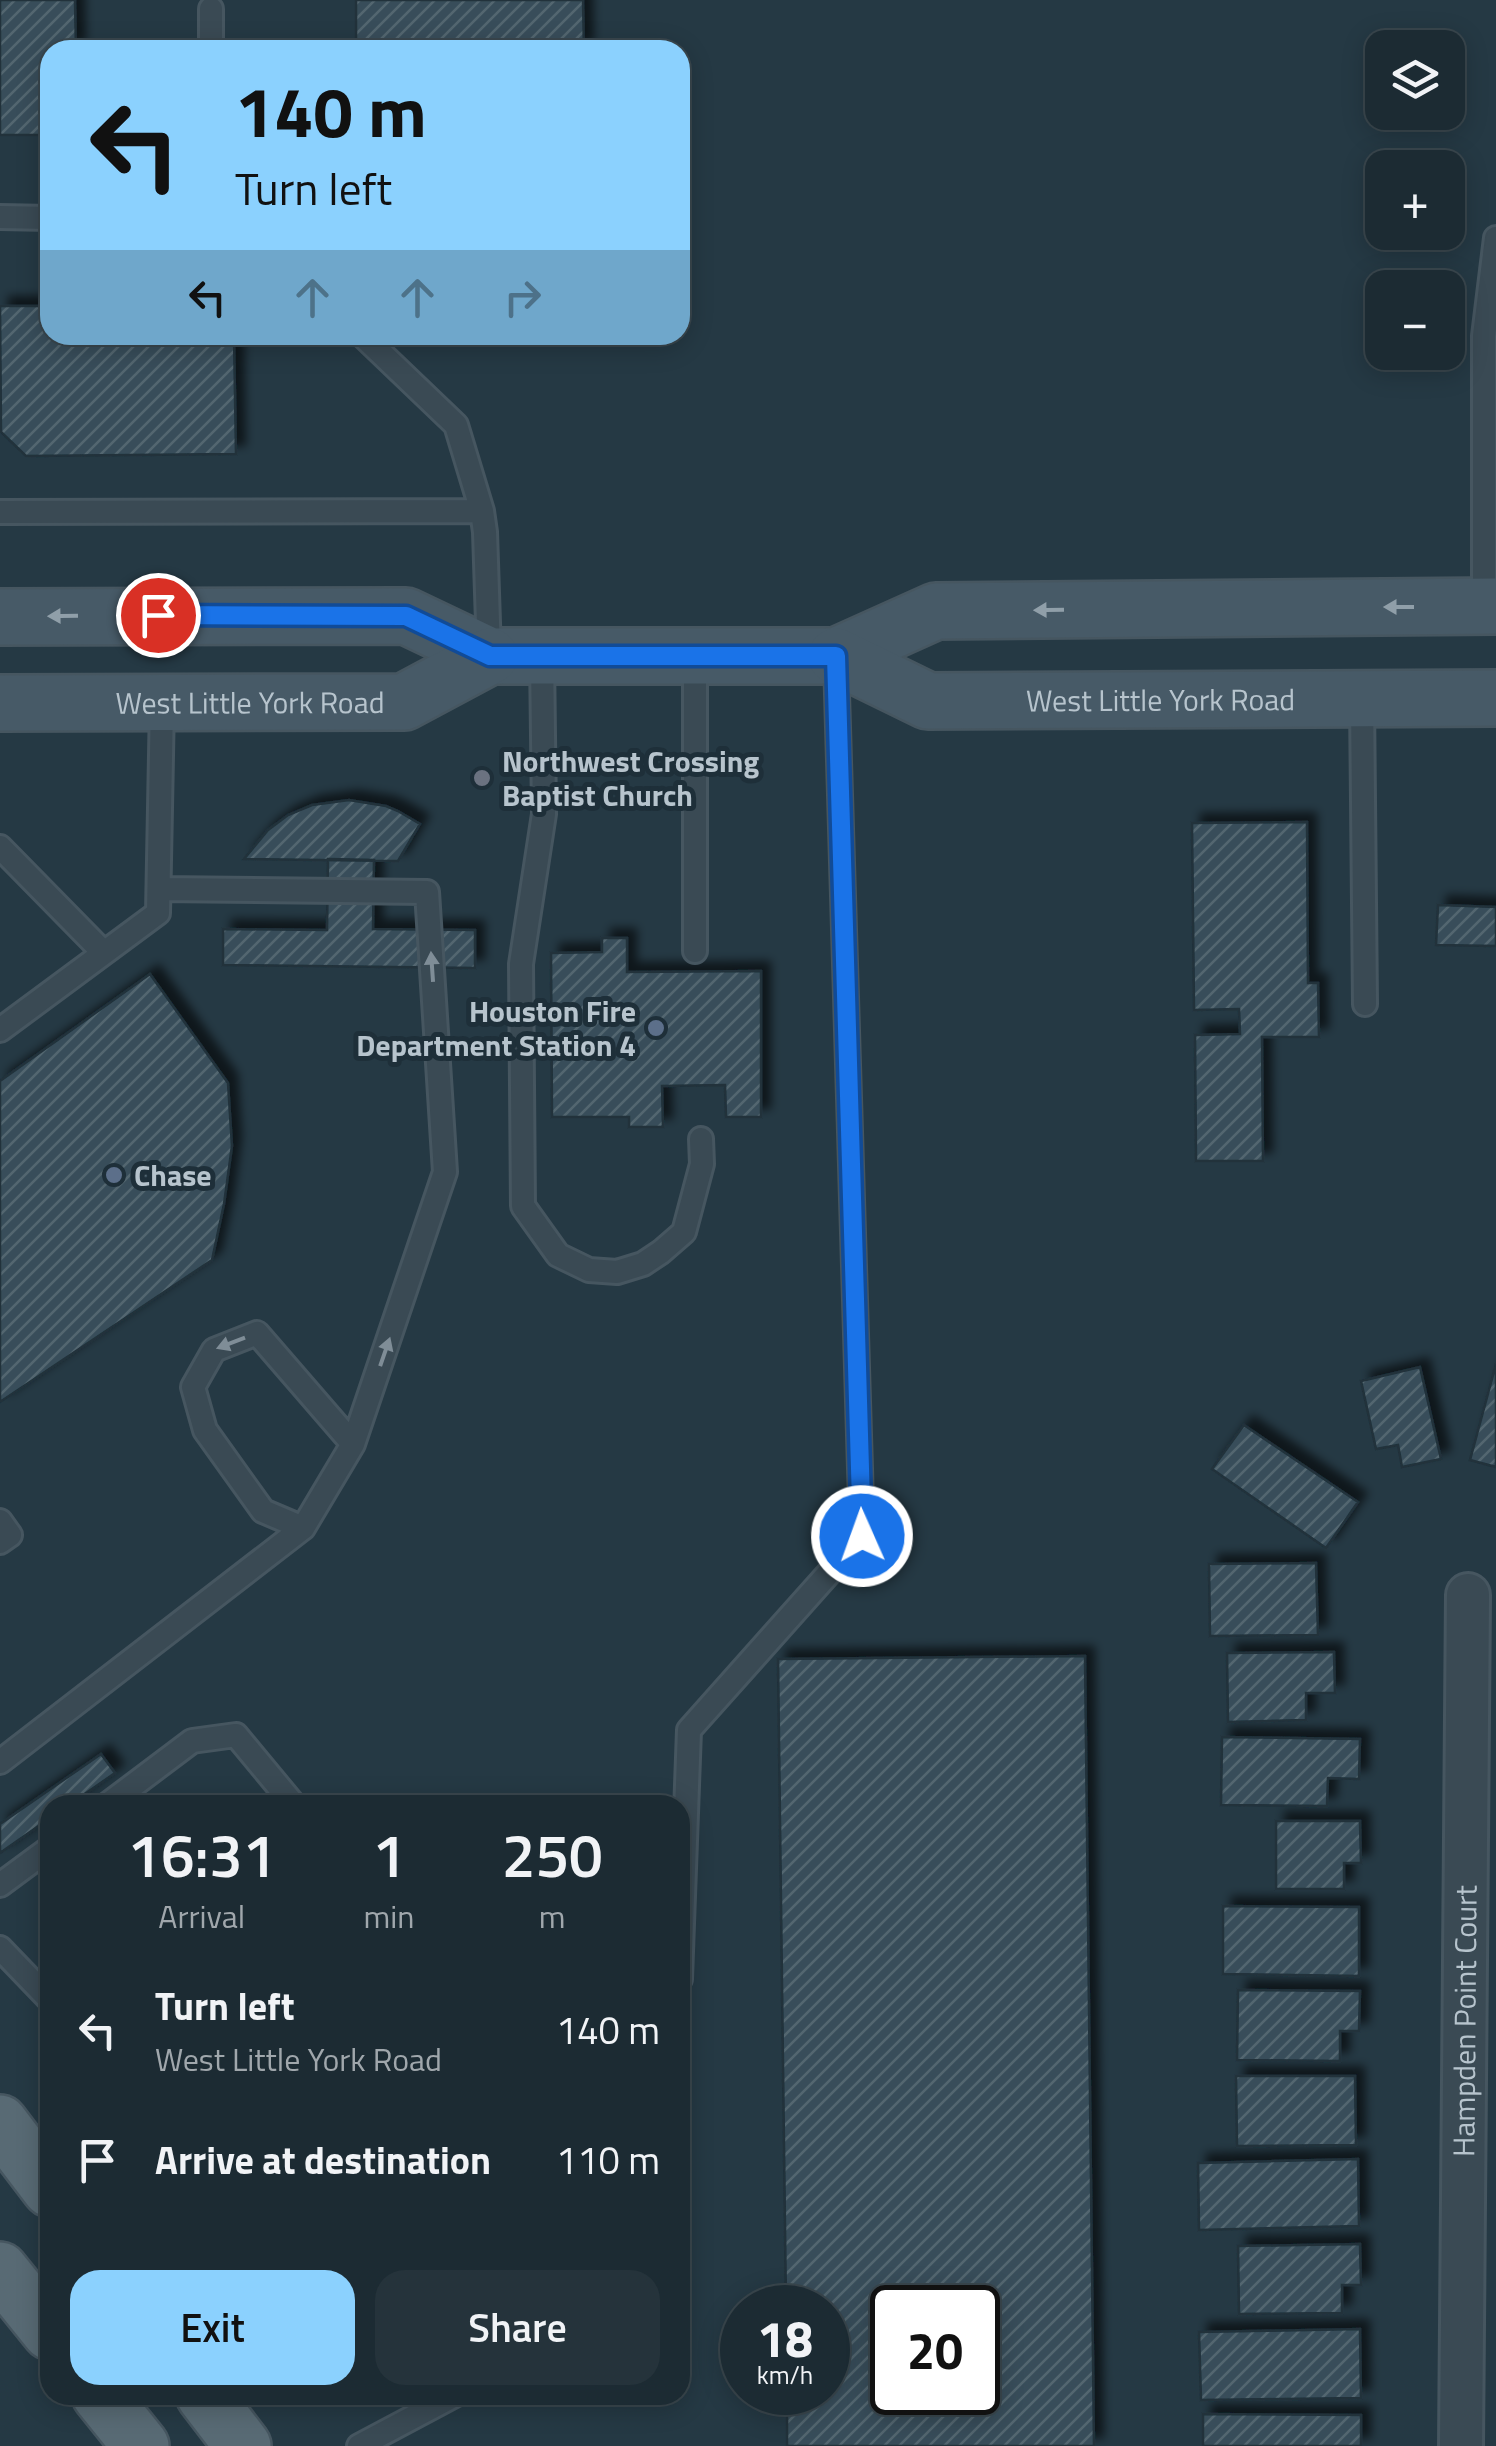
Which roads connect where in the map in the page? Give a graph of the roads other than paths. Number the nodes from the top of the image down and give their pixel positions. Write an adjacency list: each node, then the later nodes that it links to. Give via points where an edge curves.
1 (211, 8): 2 (lane)
2 (211, 40)
3 (0, 217): 4 (lane)
4 (40, 218)
5 (1496, 238): 9 (lane, via 1484,336)
6 (372, 345): 7 (lane, via 456,425)
7 (482, 510): 8 (lane); 12 (lane)
8 (0, 512)
9 (1490, 606): 13 (main road, West Little York Road, one-way to 13, via 936,611)
10 (158, 615): 11 (main road, West Little York Road, one-way to 11); 12 (main road, West Little York Road, via 406,616); 17 (main road)
11 (0, 617)
12 (516, 656): 14 (main road, West Little York Road); 17 (main road, West Little York Road, via 404,702); 25 (lane, via 544,814 521,964 523,1206 558,1255 589,1270 617,1272 643,1264 684,1232 702,1164)
13 (836, 656): 14 (main road, West Little York Road); 16 (main road, West Little York Road, via 928,701); 34 (lane, via 862,1536 689,1730)
14 (695, 657): 21 (lane)
15 (1496, 698): 16 (main road, West Little York Road)
16 (1362, 699): 23 (lane)
17 (162, 703): 18 (main road, West Little York Road); 20 (lane)
18 (0, 704)
19 (0, 847): 22 (lane)
20 (159, 889): 22 (lane, via 158,913); 26 (lane, one-way to 20, via 445,1172 427,892)
21 (696, 951)
22 (104, 953): 24 (lane)
23 (1365, 1004)
24 (0, 1030)
25 (701, 1139)
26 (354, 1444): 28 (lane); 28 (lane, one-way to 28, via 257,1333 214,1350 193,1387 205,1430 263,1511)
27 (0, 1521): 29 (lane, via 10,1534)
28 (303, 1528): 31 (lane)
29 (0, 1542)
30 (1468, 1595): 49 (street, Hampden Point Court)
31 (0, 1762)
32 (120, 1795): 33 (lane, via 192,1742 236,1734)
33 (286, 1795)
34 (687, 1795)
35 (40, 1855): 36 (lane)
36 (0, 1885)
37 (0, 1948): 38 (lane)
38 (40, 1990)
39 (0, 2122): 40 (main road)
40 (40, 2171)
41 (0, 2270): 42 (main road)
42 (40, 2320)
43 (108, 2405): 46 (main road)
44 (212, 2405): 47 (main road)
45 (436, 2405): 48 (lane)
46 (141, 2446)
47 (243, 2446)
48 (359, 2446)
49 (1461, 2446)

